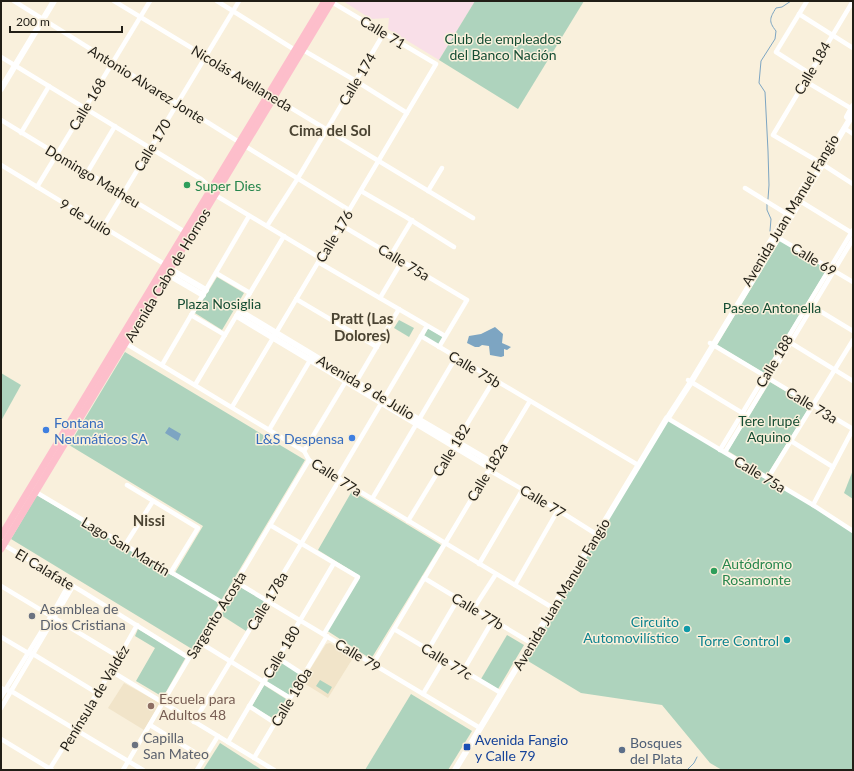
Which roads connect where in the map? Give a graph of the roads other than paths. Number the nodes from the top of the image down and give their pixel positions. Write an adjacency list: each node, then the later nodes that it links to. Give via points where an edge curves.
1 (14, 1): 13 (street, Antonio Alvarez Jonte)
2 (54, 1): 13 (main road)
3 (114, 1): 12 (street, Nicolás Avellaneda)
4 (150, 1): 12 (street, Calle 168)
5 (217, 1): 10 (street)
6 (239, 1): 10 (street, Calle 170)
7 (807, 1): 11 (street)
8 (853, 1): 15 (street, Calle 184)
9 (327, 2): 14 (street, Calle 71); 17 (main road, Avenida Cabo de Hornos); 18 (main road, Avenida Cabo de Hornos)
10 (233, 11): 17 (street); 19 (street, Calle 170)
11 (799, 14): 15 (street); 24 (street, via 776,52)
12 (140, 17): 19 (street, Nicolás Avellaneda); 21 (street, Calle 168)
13 (44, 19): 21 (street, Antonio Alvarez Jonte); 23 (main road)
14 (384, 33): 22 (street, Calle 71); 25 (street, Calle 174)
15 (832, 35): 16 (street); 24 (street, Calle 184)
16 (853, 48)
17 (294, 50): 29 (main road, Avenida Cabo de Hornos)
18 (303, 50): 25 (street); 29 (main road, Avenida Cabo de Hornos)
19 (206, 56): 29 (street, Nicolás Avellaneda); 30 (street, Calle 170)
20 (1, 57): 23 (street, Calle 75b)
21 (112, 63): 30 (street, Antonio Alvarez Jonte); 31 (street, Calle 168)
22 (436, 64): 33 (street, Calle 176)
23 (15, 66): 27 (street, Calle 75b); 28 (main road)
24 (809, 73): 26 (street, Calle 184)
25 (356, 81): 33 (street); 37 (street, Calle 174)
26 (805, 81): 32 (street); 44 (street, Calle 184, via 773,135)
27 (50, 86): 31 (street, Calle 75b); 38 (street)
28 (1, 89)
29 (271, 96): 37 (street, Nicolás Avellaneda); 40 (main road, Avenida Cabo de Hornos)
30 (177, 103): 40 (street, Antonio Alvarez Jonte); 41 (street, Calle 170)
31 (85, 108): 35 (street, Calle 75b); 42 (street, Calle 168)
32 (852, 110): 36 (main road, Avenida Juan Manuel Fangio); 44 (main road, Avenida Juan Manuel Fangio)
33 (407, 113): 43 (street, Calle 176)
34 (1, 120): 38 (street, Domingo Matheu)
35 (114, 126): 41 (street, Calle 75b); 47 (street)
36 (844, 128): 39 (street); 44 (main road, Avenida Juan Manuel Fangio)
37 (327, 130): 43 (street, Nicolás Avellaneda); 48 (street, Calle 174)
38 (22, 133): 42 (street, Domingo Matheu)
39 (853, 134)
40 (242, 144): 48 (street, Antonio Alvarez Jonte); 54 (main road, Avenida Cabo de Hornos)
41 (150, 148): 54 (street, Calle 75b, via 201,179); 55 (street, Calle 170)
42 (57, 154): 47 (street, Domingo Matheu); 50 (street, Calle 168)
43 (378, 161): 52 (street, Calle 176); 53 (street, Nicolás Avellaneda)
44 (821, 163): 49 (street); 56 (main road, Avenida Juan Manuel Fangio); 58 (main road, Avenida Juan Manuel Fangio)
45 (1, 165): 50 (street, 9 de Julio)
46 (442, 168): 53 (street)
47 (87, 172): 55 (street, Domingo Matheu)
48 (298, 178): 57 (street, Antonio Alvarez Jonte); 63 (street, Calle 174)
49 (853, 184)
50 (37, 187): 64 (street, 9 de Julio)
51 (745, 188): 58 (street)
52 (361, 191): 57 (street, Calle 176); 61 (street)
53 (428, 191): 60 (street, Nicolás Avellaneda)
54 (213, 192): 59 (street, Calle 75b); 66 (main road, Avenida Cabo de Hornos); 74 (main road, Avenida Cabo de Hornos)
55 (122, 194): 64 (street, Calle 170); 66 (street, Domingo Matheu)
56 (800, 202): 65 (street); 68 (main road, Avenida Juan Manuel Fangio)
57 (349, 210): 62 (street, Calle 176)
58 (787, 214): 68 (main road, Avenida Juan Manuel Fangio)
59 (250, 216): 63 (street, Calle 75b); 76 (street)
60 (473, 218)
61 (412, 220): 70 (street); 71 (street)
62 (341, 225): 71 (street, Calle 75a); 72 (street, Calle 176)
63 (267, 226): 67 (street, Calle 75b)
64 (102, 227): 74 (street, 9 de Julio)
65 (852, 231): 75 (street, Calle 188)
66 (185, 232): 74 (main road, Avenida Cabo de Hornos)
67 (284, 236): 72 (street, Calle 75b); 79 (street)
68 (776, 236): 75 (street, Calle 69); 95 (main road, Avenida Juan Manuel Fangio)
69 (853, 239): 75 (street, Calle 188)
70 (454, 247)
71 (391, 255): 73 (street, Calle 75a)
72 (319, 260): 80 (street, Calle 75b); 81 (street, Calle 176)
73 (402, 261): 80 (street); 91 (street, Calle 75a, via 467,300)
74 (168, 269): 78 (main road); 93 (main road, Avenida Cabo de Hornos); 130 (main road, Avenida Cabo de Hornos)
75 (832, 269): 77 (street, Calle 69); 82 (street, Calle 188)
76 (216, 273): 78 (street); 79 (street)
77 (853, 282)
78 (205, 292): 85 (street)
79 (250, 293): 84 (street)
80 (380, 298): 83 (street, Calle 75b)
81 (296, 299): 89 (street, Calle 176); 96 (street)
82 (810, 305): 87 (street); 94 (street, Calle 188); 102 (street, Calle 188)
83 (399, 309): 86 (street, Calle 75b); 96 (street)
84 (238, 313): 88 (street); 89 (main road, Avenida 9 de Julio)
85 (191, 315): 88 (street); 100 (street)
86 (427, 326): 90 (street); 91 (street, Calle 75b)
87 (853, 331)
88 (225, 335): 108 (street)
89 (275, 335): 98 (main road, Avenida 9 de Julio); 112 (street, Calle 176)
90 (421, 336): 97 (street, Calle 75b); 109 (street)
91 (445, 336): 97 (street)
92 (853, 340): 101 (street)
93 (125, 343): 100 (street, Calle 77a); 130 (main road, Avenida Cabo de Hornos)
94 (791, 343): 101 (street); 102 (street, Calle 188)
95 (712, 344): 102 (street, Calle 73a); 105 (main road, Avenida Juan Manuel Fangio)
96 (377, 347): 107 (street)
97 (439, 347): 99 (street, Calle 75b)
98 (311, 357): 104 (main road, Avenida 9 de Julio); 107 (main road, Avenida 9 de Julio); 117 (street)
99 (456, 357): 103 (street, Calle 75b); 115 (street)
100 (162, 365): 108 (street, Calle 77a)
101 (835, 370): 106 (street); 111 (street)
102 (767, 377): 111 (street, Calle 73a); 113 (street, Calle 188)
103 (494, 380): 110 (street, Calle 75b); 119 (street, Calle 182)
104 (346, 381): 109 (main road, Avenida 9 de Julio); 120 (street)
105 (689, 381): 113 (street); 114 (main road, Avenida Juan Manuel Fangio, via 666,415)
106 (853, 381)
107 (356, 382): 109 (main road, Avenida 9 de Julio)
108 (195, 385): 112 (street, Calle 77a)
109 (383, 401): 115 (main road, Avenida 9 de Julio); 127 (street)
110 (530, 401): 123 (street, Calle 75b); 124 (street, Calle 182a)
111 (813, 405): 116 (street, Calle 73a); 118 (street)
112 (232, 408): 117 (street, Calle 77a)
113 (744, 415): 121 (street, Calle 188)
114 (667, 418): 121 (street, Calle 75a); 123 (main road, Avenida Juan Manuel Fangio)
115 (418, 422): 119 (main road, Avenida 9 de Julio); 131 (street)
116 (853, 429): 125 (street)
117 (268, 430): 120 (street, Calle 77a)
118 (791, 442): 125 (street); 126 (street)
119 (455, 444): 124 (main road, Avenida 9 de Julio); 135 (street, Calle 182)
120 (304, 451): 122 (street, Calle 77a)
121 (723, 451): 126 (street, Calle 75a)
122 (309, 460): 127 (street, Calle 77a); 136 (street, Sargento Acosta)
123 (638, 465): 138 (main road, Avenida Juan Manuel Fangio)
124 (490, 467): 129 (street, Calle 77); 140 (street, Calle 182a)
125 (833, 467): 133 (street)
126 (768, 478): 133 (street, Calle 75a)
127 (338, 479): 131 (street, Calle 77a); 141 (street, Calle 178a)
128 (127, 485): 132 (street)
129 (523, 489): 134 (street, Calle 77); 145 (street)
130 (33, 490): 139 (main road, Avenida Cabo de Hornos); 142 (street, Lago San Martín); 143 (main road, Avenida Cabo de Hornos)
131 (372, 499): 135 (street, Calle 77a)
132 (153, 501): 142 (street); 146 (street, via 198,528)
133 (813, 506): 137 (street, Calle 75a)
134 (558, 510): 138 (street, Calle 77); 151 (street)
135 (408, 521): 140 (street, Calle 77a)
136 (270, 525): 141 (street); 149 (street, Sargento Acosta)
137 (853, 531)
138 (596, 534): 157 (main road, Avenida Juan Manuel Fangio)
139 (1, 536)
140 (445, 543): 145 (street, Calle 77a); 148 (street)
141 (301, 544): 144 (street); 154 (street, Calle 178a)
142 (125, 545): 146 (street, Lago San Martín)
143 (2, 547): 150 (street, El Calafate)
144 (334, 563): 159 (street, Calle 180); 163 (street, Calle 180a, via 358,577)
145 (479, 564): 147 (street, Calle 77a)
146 (171, 572): 155 (street, Lago San Martín)
147 (496, 574): 151 (street, Calle 77a); 156 (street)
148 (424, 578): 153 (street, Calle 77b); 162 (street)
149 (236, 582): 154 (street, Calle 79); 155 (street, Sargento Acosta)
150 (71, 585): 158 (street); 161 (street, El Calafate)
151 (516, 585): 157 (street, Calle 77a)
152 (1, 586): 158 (street)
153 (458, 599): 156 (street, Calle 77b); 167 (street)
154 (267, 600): 159 (street, Calle 79); 174 (street, Calle 178a)
155 (223, 603): 165 (street, Sargento Acosta)
156 (474, 608): 160 (street, Calle 77b)
157 (552, 608): 166 (main road, Avenida Juan Manuel Fangio)
158 (53, 617): 168 (street); 169 (street); 170 (street)
159 (300, 620): 163 (street, Calle 79); 172 (street, Calle 180)
160 (493, 620): 166 (street, Calle 77b); 177 (street)
161 (137, 625): 170 (street, Península de Valdéz); 171 (street, El Calafate)
162 (394, 629): 167 (street, Calle 77c); 175 (street)
163 (325, 635): 175 (street, Calle 79); 178 (street, Calle 180a)
164 (1, 637): 168 (street)
165 (199, 642): 171 (street, Sargento Acosta); 174 (street)
166 (531, 643): 183 (main road, Avenida Juan Manuel Fangio)
167 (428, 650): 173 (street, Calle 77c)
168 (28, 653): 169 (street); 180 (street)
169 (33, 654): 181 (street); 182 (street)
170 (119, 657): 176 (street, Península de Valdéz)
171 (189, 658): 187 (street, Sargento Acosta)
172 (278, 658): 178 (street); 179 (street, Calle 180)
173 (444, 659): 177 (street, Calle 77c); 184 (street)
174 (230, 662): 179 (street); 190 (street, Calle 178a)
175 (373, 664): 184 (street, Calle 79)
176 (110, 671): 182 (street, Península de Valdéz); 187 (street)
177 (463, 671): 183 (street, Calle 77c)
178 (304, 675): 186 (street, Calle 180a)
179 (263, 682): 186 (street); 188 (street, Calle 180)
180 (3, 689): 181 (street); 185 (street)
181 (11, 691): 189 (street); 194 (street)
182 (97, 693): 194 (street, Península de Valdéz)
183 (501, 693): 193 (main road, Avenida Juan Manuel Fangio)
184 (423, 694): 193 (street, Calle 79)
185 (1, 697)
186 (290, 698): 191 (street, Calle 180a)
187 (163, 703): 190 (street); 192 (street, Sargento Acosta)
188 (248, 706): 191 (street); 197 (street, Calle 180)
189 (1, 708)
190 (194, 722): 195 (street)
191 (275, 723): 199 (street, Calle 180a)
192 (150, 725): 198 (street); 200 (street, Sargento Acosta)
193 (480, 728): 206 (main road, Avenida Juan Manuel Fangio)
194 (75, 729): 200 (street); 201 (street, Península de Valdéz)
195 (218, 736): 197 (street); 198 (street)
196 (1, 739): 201 (street)
197 (228, 742): 199 (street)
198 (204, 758): 204 (street)
199 (254, 758): 205 (street)
200 (128, 761): 202 (street, Sargento Acosta); 203 (street)
201 (50, 770)
202 (123, 770)
203 (143, 770)
204 (197, 770)
205 (274, 770)
206 (455, 770)

